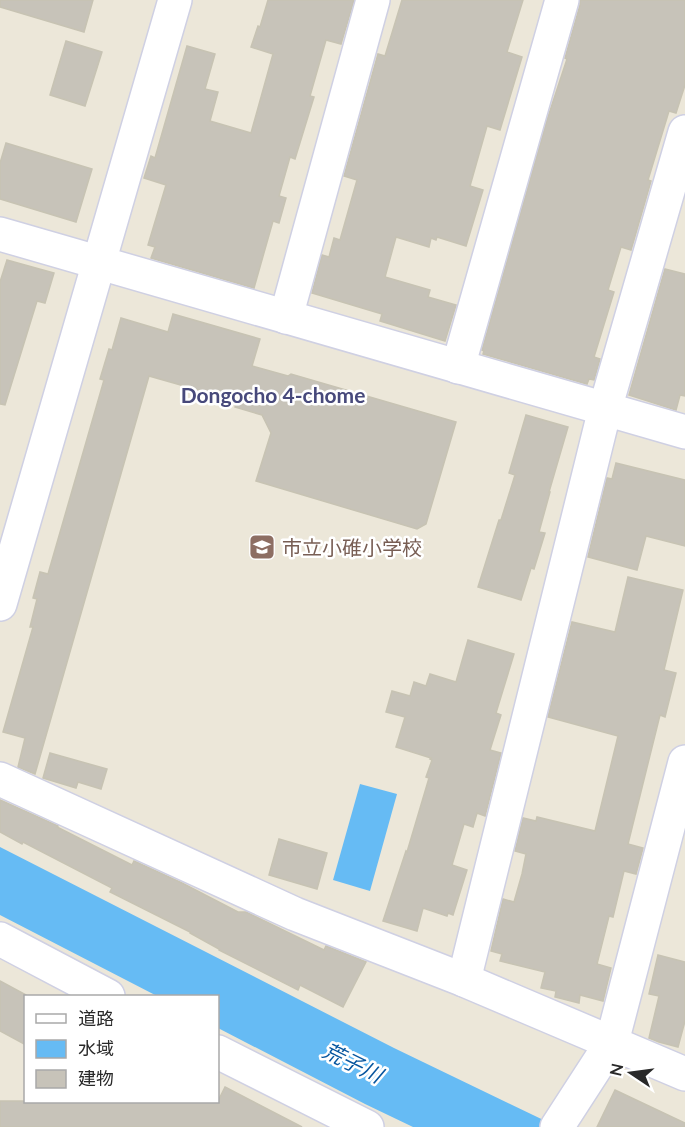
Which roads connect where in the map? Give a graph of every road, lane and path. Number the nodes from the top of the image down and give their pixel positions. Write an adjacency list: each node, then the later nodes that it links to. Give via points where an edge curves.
1 (175, 0): 6 (street)
2 (373, 0): 7 (street)
3 (562, 0): 8 (street)
4 (685, 132): 9 (street)
5 (0, 234): 6 (street)
6 (99, 262): 7 (street); 11 (street)
7 (286, 316): 8 (street)
8 (458, 367): 9 (street)
9 (604, 409): 10 (street); 15 (street)
10 (685, 432)
11 (0, 604)
12 (685, 762): 17 (street)
13 (0, 779): 15 (street, via 295,914)
14 (0, 939): 16 (street)
15 (464, 980): 17 (street)
16 (106, 995)
17 (612, 1042): 19 (street); 20 (street)
18 (219, 1053): 21 (street)
19 (685, 1074)
20 (560, 1122)
21 (367, 1127)

